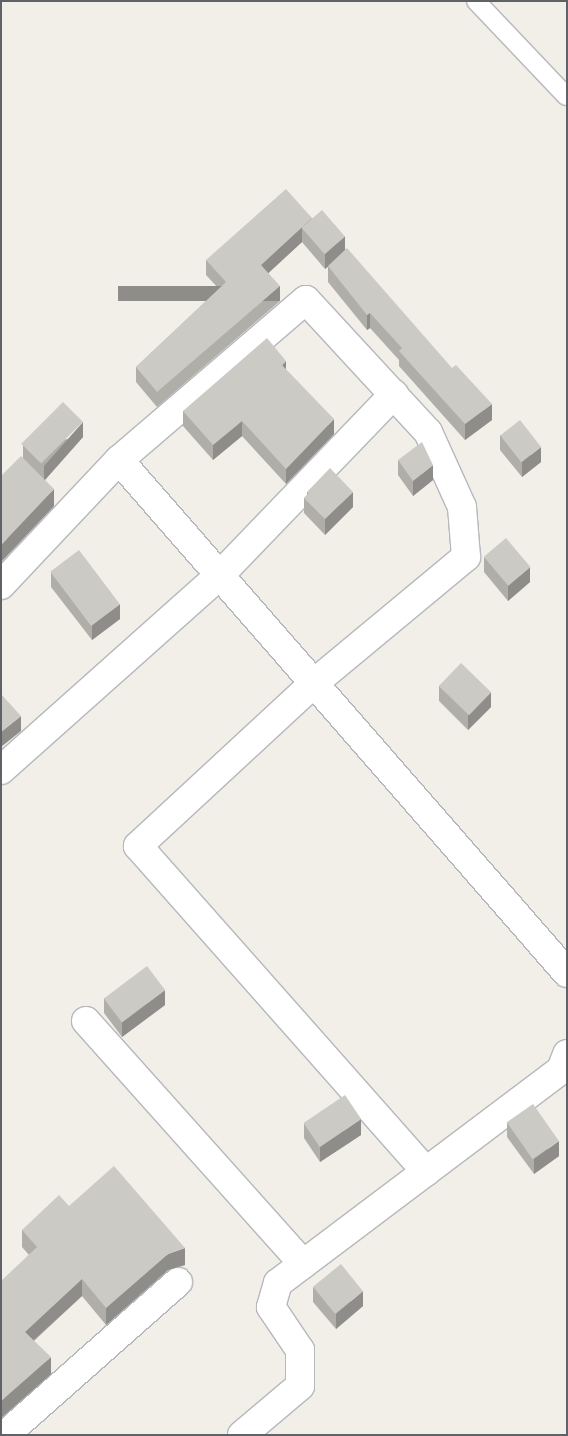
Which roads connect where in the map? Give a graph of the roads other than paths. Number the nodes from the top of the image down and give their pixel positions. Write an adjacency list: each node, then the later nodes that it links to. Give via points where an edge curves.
1 (476, 1): 2 (lane)
2 (566, 96)
3 (394, 394): 4 (street, via 306,300); 5 (street); 7 (street, via 428,432 462,507 466,556)
4 (119, 460): 5 (street); 6 (street)
5 (220, 575): 7 (street); 8 (street)
6 (1, 585)
7 (314, 683): 9 (street); 12 (street, via 138,846)
8 (1, 770)
9 (567, 973)
10 (86, 1021): 13 (street)
11 (567, 1054): 12 (street, via 561,1070)
12 (426, 1172): 13 (street)
13 (303, 1264): 16 (street, via 278,1283 272,1307 300,1350 300,1386)
14 (178, 1282): 15 (street)
15 (5, 1435)
16 (242, 1435)

